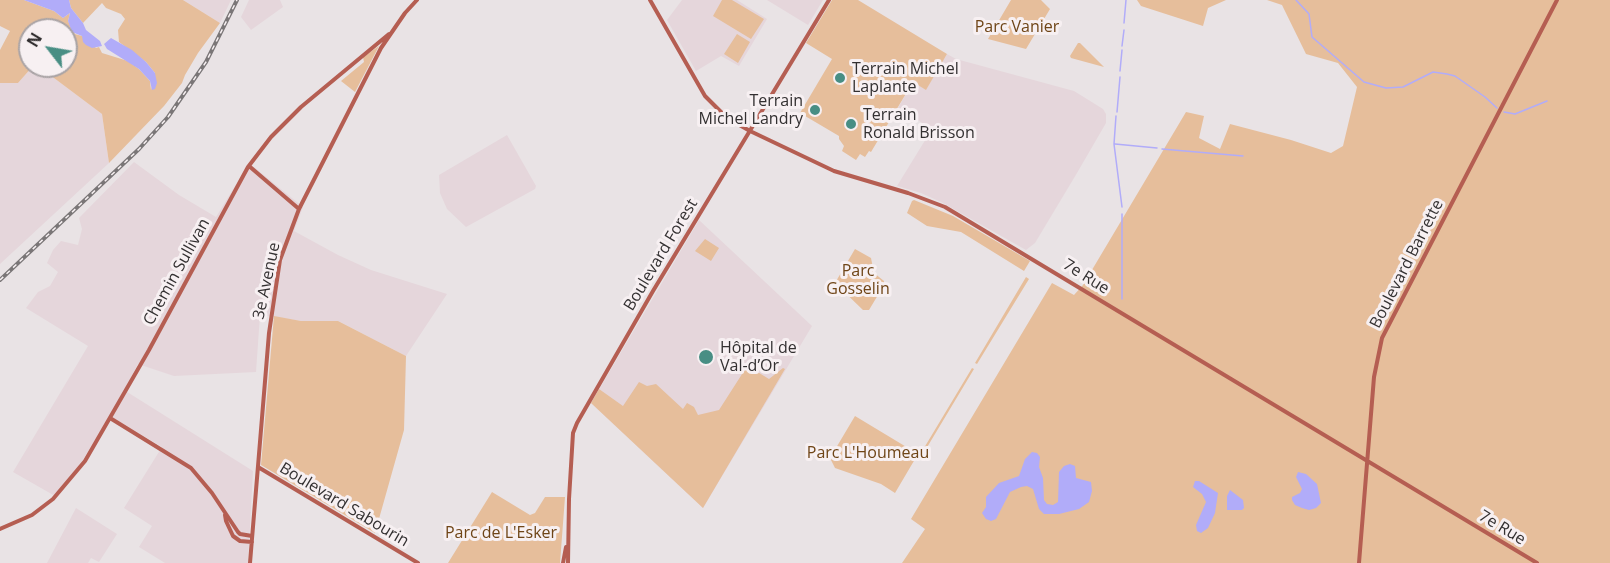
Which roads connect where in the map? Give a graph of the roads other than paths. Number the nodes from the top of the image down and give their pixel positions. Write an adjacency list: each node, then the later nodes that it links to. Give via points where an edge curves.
1 (417, 0): 5 (street, 3e Avenue)
2 (650, 0): 6 (street, 7e Rue, via 705,96 727,118)
3 (829, 0): 6 (street, Boulevard Forest)
4 (1557, 0): 10 (street, Boulevard Barrette, via 1382,338 1374,376)
5 (389, 34): 7 (street, Chemin Sullivan, via 301,107); 8 (street, 3e Avenue)
6 (750, 132): 10 (street, 7e Rue, via 834,171 945,207); 15 (street, Boulevard Forest, via 576,423)
7 (249, 166): 8 (street); 9 (street, Chemin Sullivan)
8 (300, 209): 11 (street, 3e Avenue, via 280,260 275,288)
9 (110, 418): 12 (street, via 190,468); 13 (street, Chemin Sullivan, via 85,461 60,492 32,515)
10 (1368, 461): 21 (street, Boulevard Barrette); 22 (street, 7e Rue)
11 (258, 467): 14 (street, 3e Avenue); 18 (street, Boulevard Sabourin)
12 (225, 514): 14 (street, via 240,534); 16 (street, via 233,536)
13 (0, 529)
14 (252, 536): 16 (street, 3e Avenue)
15 (567, 540): 19 (street, Boulevard Forest); 20 (street, Boulevard Forest)
16 (252, 542): 17 (street, 3e Avenue)
17 (250, 563)
18 (418, 563)
19 (564, 563)
20 (568, 563)
21 (1359, 563)
22 (1537, 563)

